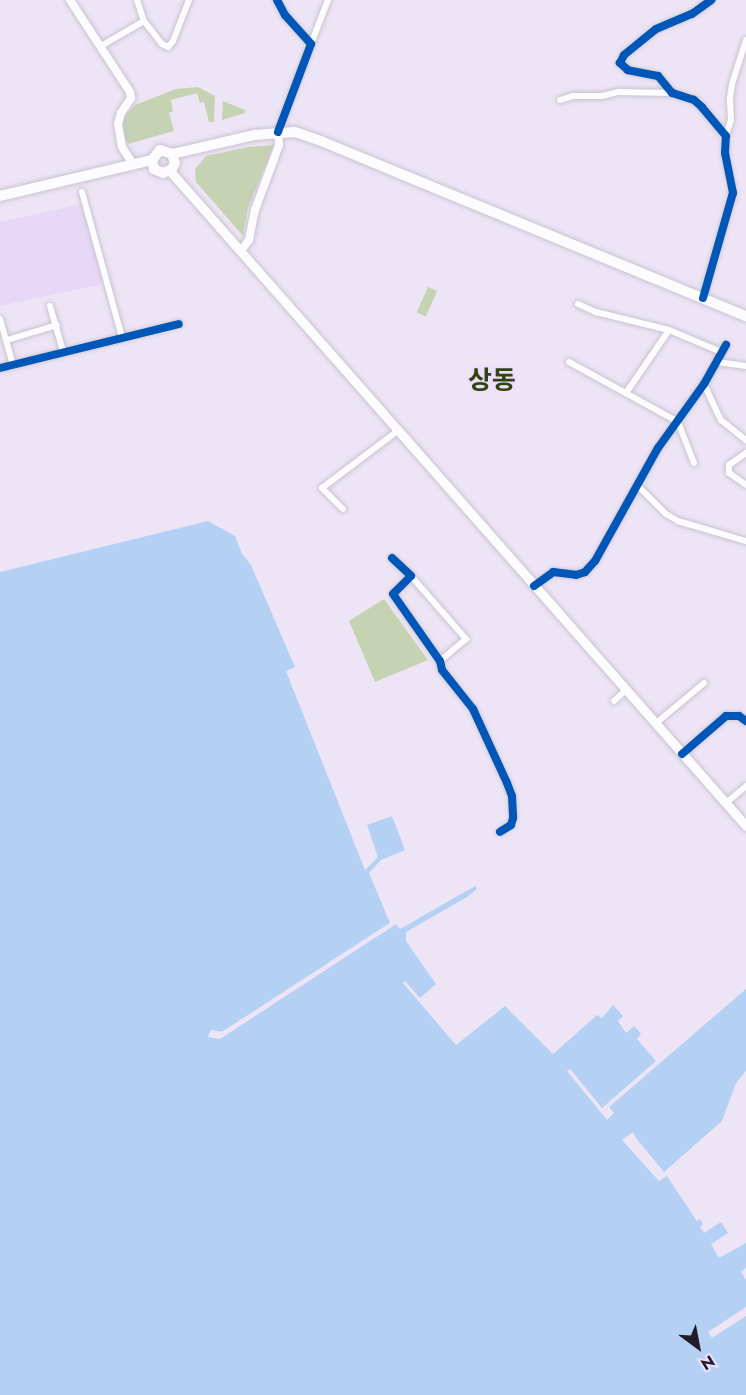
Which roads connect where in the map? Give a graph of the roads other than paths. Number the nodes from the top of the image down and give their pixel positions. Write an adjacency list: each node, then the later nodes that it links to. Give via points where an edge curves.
1 (70, 0): 10 (main road)
2 (137, 0): 7 (street)
3 (189, 0): 7 (street, via 168,47)
4 (278, 0): 9 (street, via 285,15)
5 (328, 0): 9 (street)
6 (711, 0): 11 (street, via 692,14 663,24 620,60 628,70 658,76)
7 (144, 21): 10 (street)
8 (746, 40): 14 (street, via 732,84 731,120)
9 (311, 44): 13 (street)
10 (101, 45): 17 (main road, via 130,92 118,130 122,147)
11 (672, 93): 12 (street, via 618,92); 14 (street, via 702,107)
12 (560, 100)
13 (278, 132): 15 (highway); 21 (main road, via 279,145 255,210 249,240); 22 (highway, via 295,132 321,141)
14 (726, 136): 22 (street, via 725,153 733,194)
15 (172, 154): 16 (highway, via 160,150); 18 (highway, via 175,163)
16 (152, 160): 17 (highway); 18 (highway, via 157,171)
17 (134, 164): 20 (highway)
18 (170, 171): 21 (main road)
19 (82, 192): 30 (street)
20 (0, 196)
21 (241, 251): 43 (main road)
22 (703, 298): 25 (highway)
23 (578, 304): 29 (street)
24 (50, 306): 28 (street)
25 (746, 316)
26 (0, 319): 31 (street)
27 (179, 324): 30 (street)
28 (57, 325): 31 (street); 33 (street)
29 (669, 330): 34 (street); 41 (street)
30 (122, 337): 33 (street)
31 (7, 340): 37 (street)
32 (726, 345): 34 (street)
33 (63, 351): 37 (street)
34 (721, 352): 36 (street)
35 (569, 362): 41 (street)
36 (717, 362): 38 (street); 40 (street)
37 (13, 364): 39 (street)
38 (746, 366)
39 (0, 368)
40 (704, 384): 42 (street); 44 (street, via 721,420)
41 (626, 393): 42 (street)
42 (678, 422): 46 (street); 48 (street, via 658,448)
43 (399, 430): 49 (street, via 322,488); 53 (main road)
44 (746, 440)
45 (746, 453): 47 (street, via 729,465 729,473)
46 (694, 463)
47 (746, 485)
48 (638, 486): 50 (street, via 678,521); 53 (street, via 585,572 553,572)
49 (343, 509)
50 (746, 541)
51 (392, 558): 52 (street)
52 (411, 576): 54 (street, via 393,594); 54 (street, via 466,639)
53 (534, 586): 56 (main road)
54 (440, 661): 64 (street, via 442,670 483,725 512,796 513,818 508,828)
55 (704, 683): 59 (street)
56 (626, 690): 57 (street); 59 (main road)
57 (614, 701)
58 (746, 721): 60 (street, via 739,716 726,716)
59 (655, 723): 60 (main road)
60 (682, 754): 62 (main road)
61 (746, 786): 62 (street)
62 (726, 803): 63 (main road)
63 (746, 826)
64 (500, 832)

